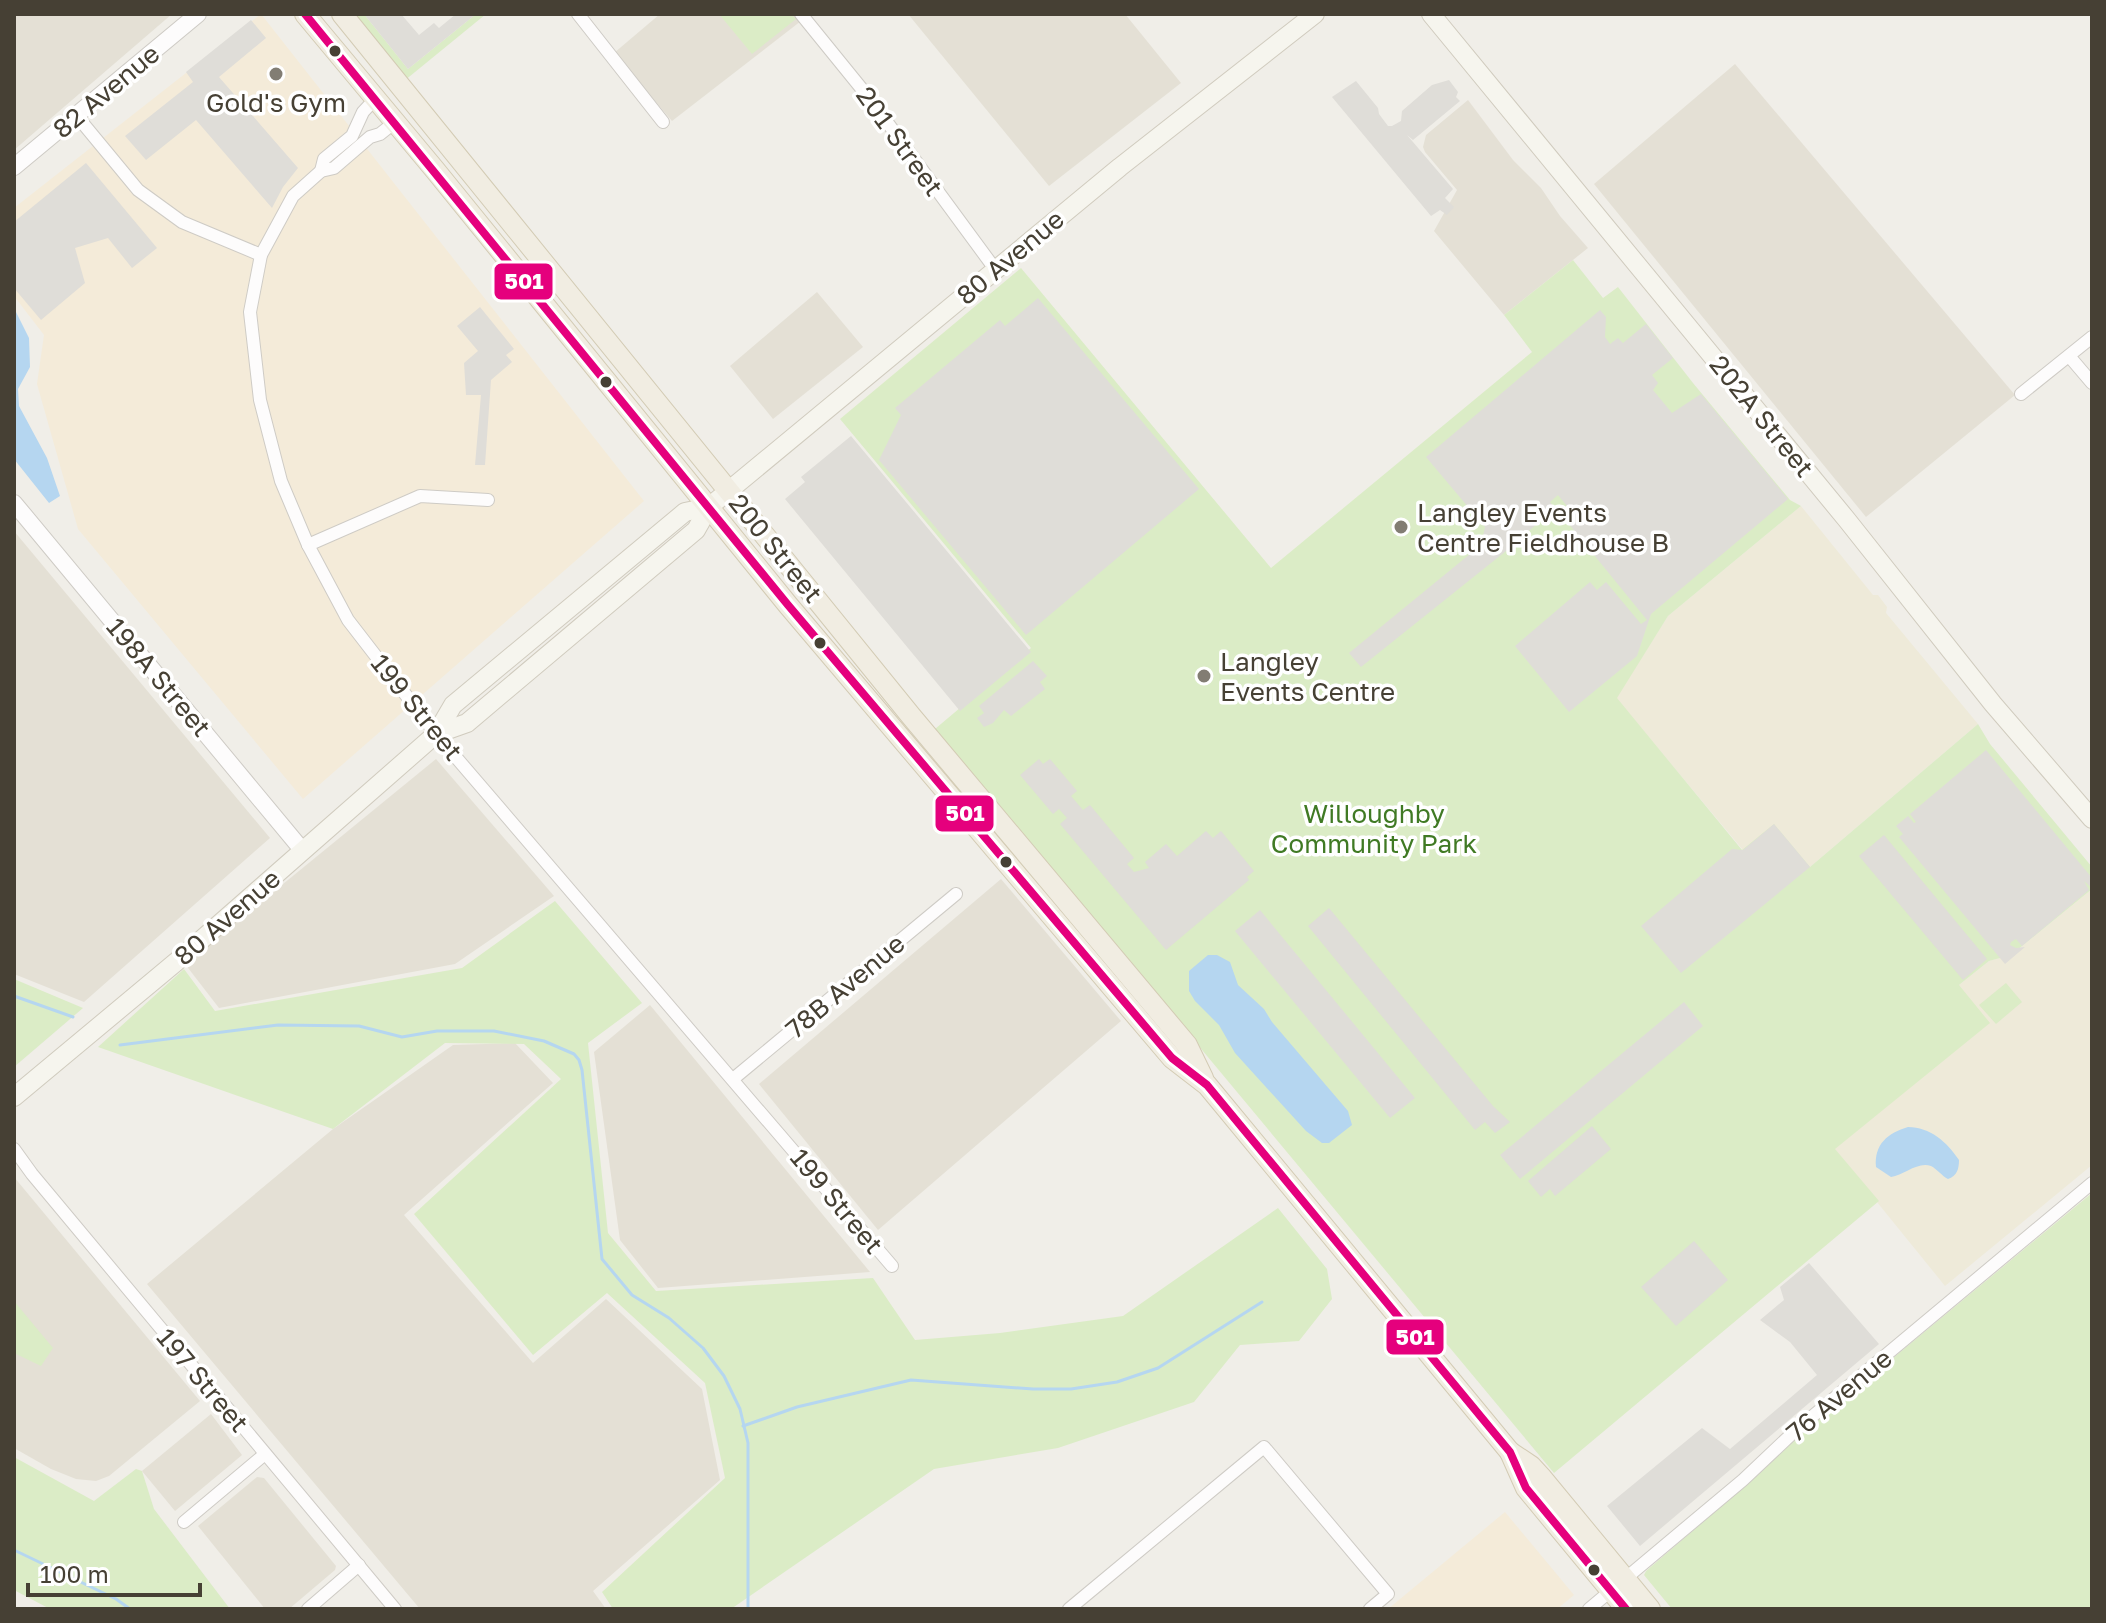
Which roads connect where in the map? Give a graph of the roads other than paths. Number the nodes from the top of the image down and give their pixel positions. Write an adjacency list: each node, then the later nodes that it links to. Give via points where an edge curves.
1 (198, 14): 9 (street, 82 Avenue)
2 (305, 14): 8 (main road, 200 Street)
3 (342, 14): 20 (main road, 200 Street)
4 (578, 14): 11 (street)
5 (801, 14): 15 (street, 201 Street)
6 (1315, 14): 15 (main road, 80 Avenue)
7 (1431, 14): 26 (main road, 202A Street)
8 (376, 98): 10 (main road, 200 Street); 13 (street, via 352,136 324,159)
9 (76, 115): 12 (street, 82 Avenue); 14 (street, via 138,190 182,222)
10 (395, 122): 13 (street, via 334,168); 23 (main road, 200 Street)
11 (663, 122)
12 (14, 167)
13 (321, 171): 14 (street, 199 Street, via 293,196)
14 (261, 255): 24 (street, 199 Street, via 250,312 260,400 281,481)
15 (995, 269): 20 (main road, 80 Avenue)
16 (2092, 337): 17 (street)
17 (2069, 356): 18 (street); 19 (street)
18 (2092, 383)
19 (2021, 394)
20 (730, 491): 23 (main road, 80 Avenue); 30 (main road, 200 Street, via 1187,1045)
21 (488, 500): 24 (street, via 420,496)
22 (14, 503): 27 (street, 198A Street)
23 (709, 507): 25 (main road, 80 Avenue, via 685,512 477,684 453,705); 30 (main road, 200 Street, via 1172,1058)
24 (308, 545): 25 (street, 199 Street, via 348,620)
25 (436, 734): 27 (main road, 80 Avenue); 29 (street, 199 Street)
26 (2092, 819)
27 (303, 851): 31 (main road, 80 Avenue)
28 (956, 894): 29 (street, 78B Avenue)
29 (733, 1079): 34 (street, 199 Street)
30 (1207, 1085): 38 (main road, 200 Street, via 1510,1452 1526,1488)
31 (14, 1097)
32 (14, 1149): 35 (street, 197 Street)
33 (2092, 1183): 38 (street, 76 Avenue)
34 (892, 1266)
35 (265, 1454): 36 (street); 37 (street, 197 Street)
36 (184, 1522)
37 (359, 1565): 39 (street); 40 (street, 197 Street)
38 (1618, 1585): 43 (street, 76 Avenue); 44 (main road, 200 Street); 45 (main road, 200 Street)
39 (308, 1609)
40 (395, 1609)
41 (1069, 1609): 42 (street, via 1264,1447 1388,1594)
42 (1370, 1609)
43 (1589, 1609)
44 (1626, 1609)
45 (1650, 1609)

